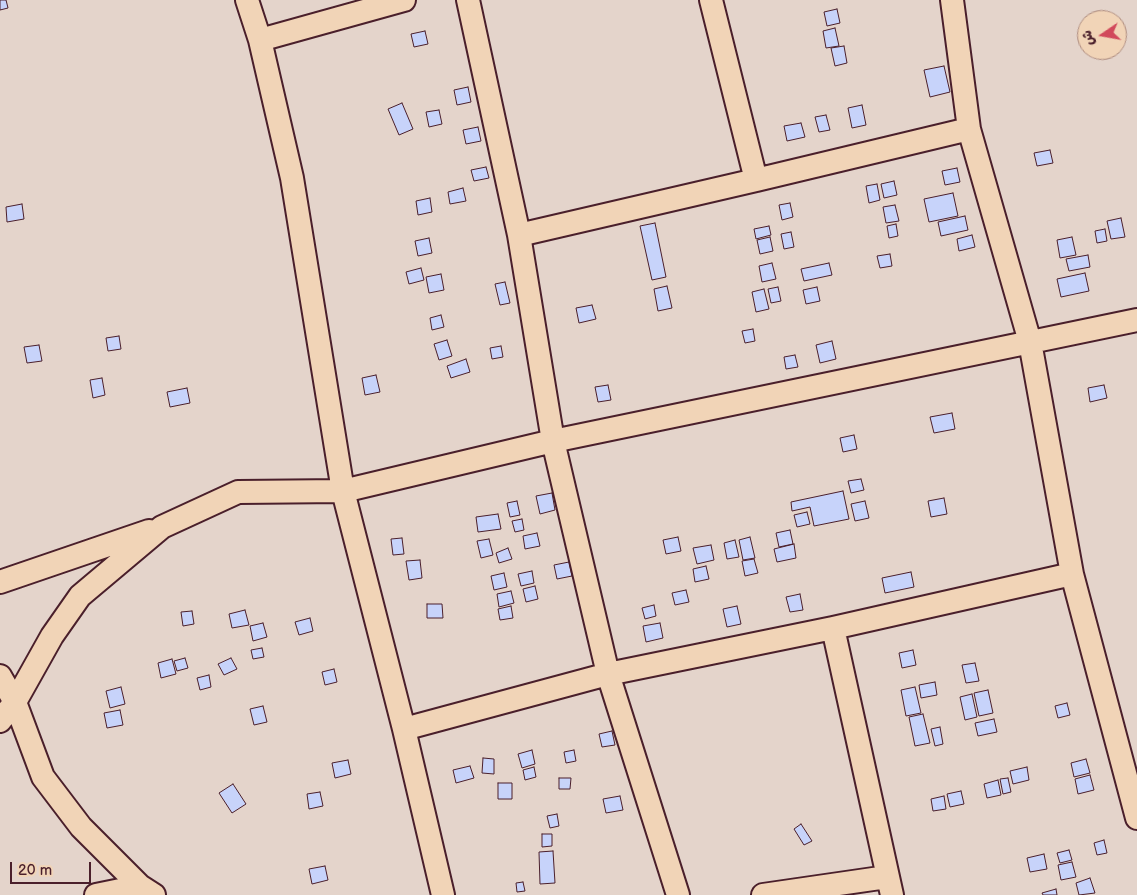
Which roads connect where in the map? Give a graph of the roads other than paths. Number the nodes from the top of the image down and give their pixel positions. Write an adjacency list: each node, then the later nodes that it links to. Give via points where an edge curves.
1 (246, 0): 6 (street)
2 (404, 0): 6 (street)
3 (468, 0): 9 (street)
4 (710, 0): 8 (street)
5 (952, 0): 7 (street)
6 (260, 40): 13 (street, via 292,178)
7 (969, 129): 8 (street); 11 (street)
8 (756, 180): 9 (street)
9 (519, 235): 12 (street)
10 (1137, 320): 11 (street)
11 (1030, 342): 12 (street); 15 (street)
12 (553, 441): 13 (street); 18 (street)
13 (343, 492): 14 (street, via 238,492); 22 (street)
14 (162, 527): 16 (street); 20 (street, via 80,596 52,636)
15 (1072, 574): 17 (street); 23 (street)
16 (0, 582)
17 (833, 628): 18 (street); 25 (street)
18 (608, 674): 22 (street); 29 (street)
19 (0, 676): 20 (street)
20 (15, 702): 21 (street); 26 (street, via 43,776 81,827)
21 (0, 721)
22 (404, 729): 28 (street)
23 (1134, 795): 24 (street)
24 (1137, 818)
25 (890, 886): 30 (street)
26 (147, 891): 27 (street)
27 (96, 895)
28 (443, 895)
29 (678, 895)
30 (763, 895)

